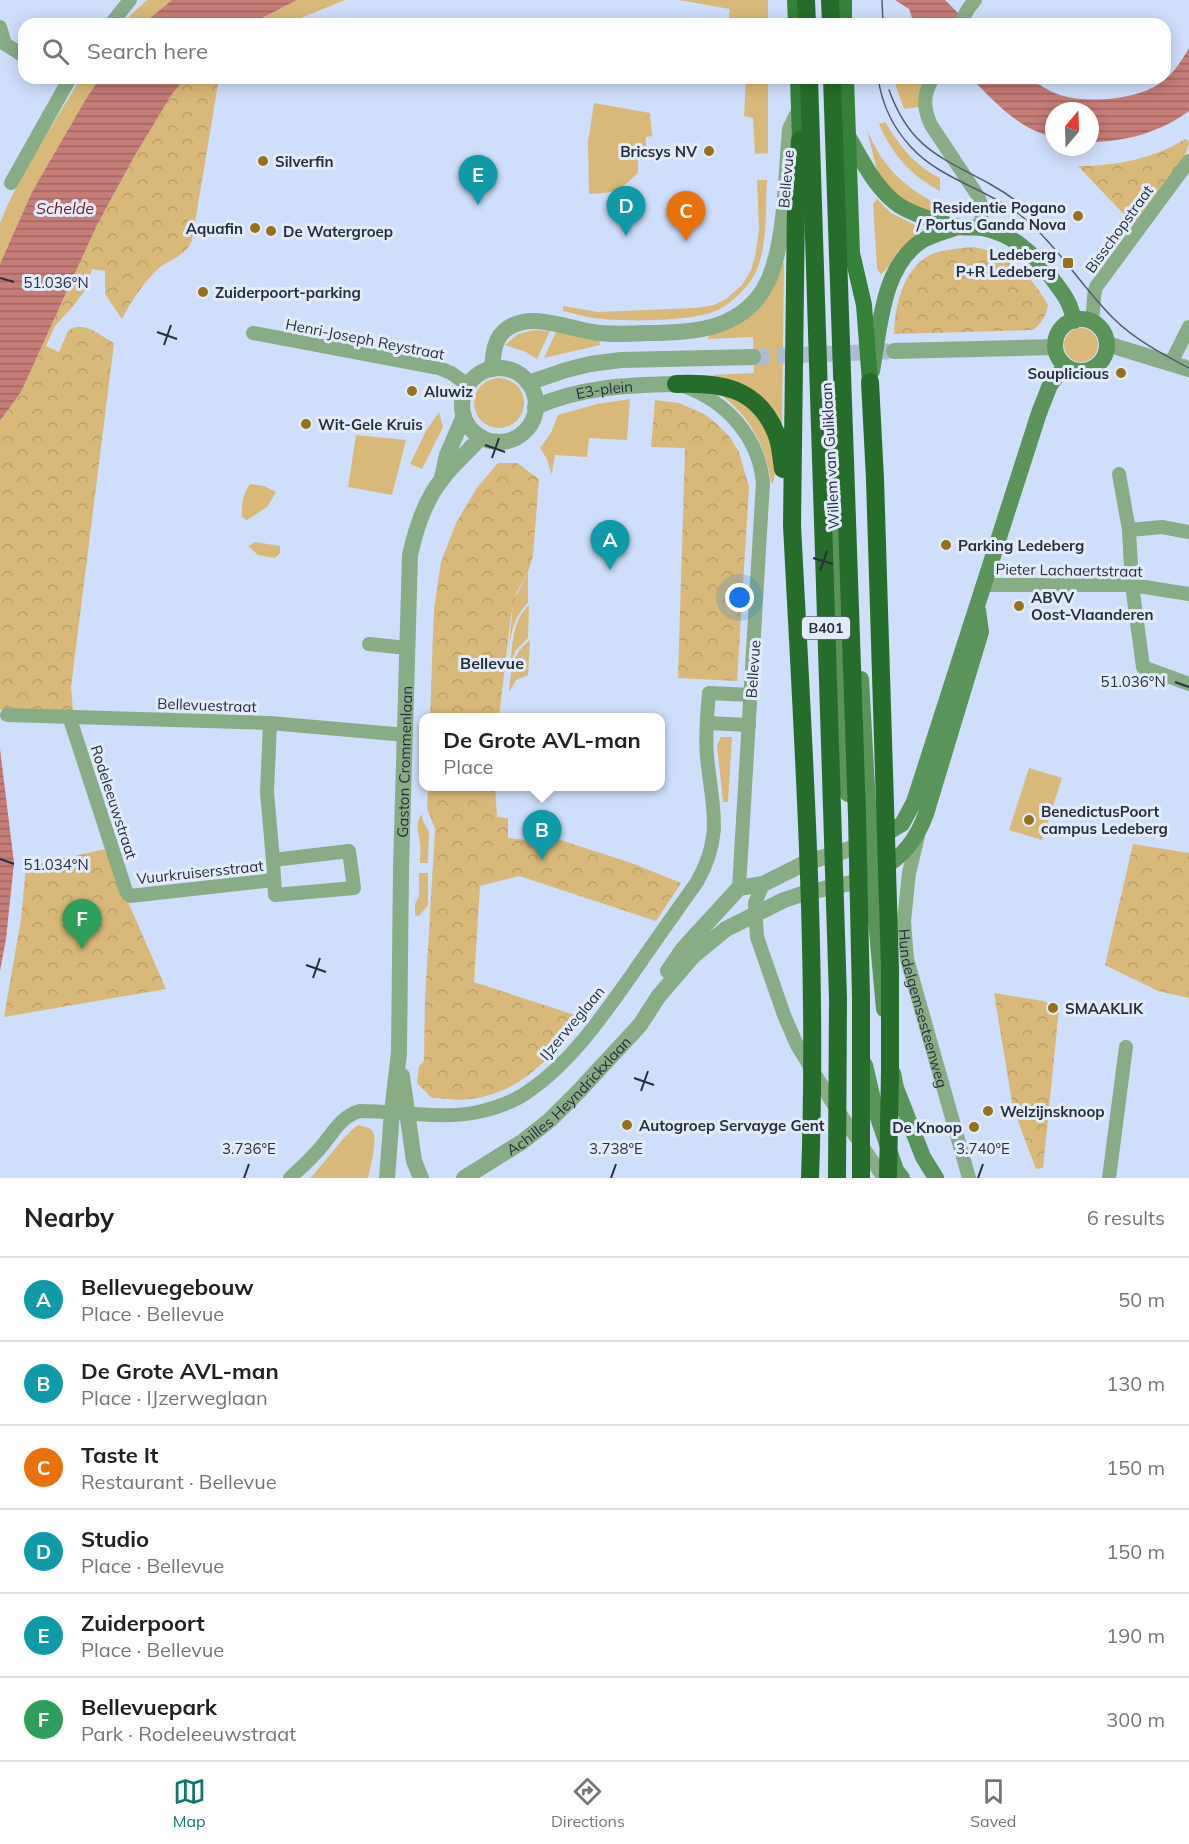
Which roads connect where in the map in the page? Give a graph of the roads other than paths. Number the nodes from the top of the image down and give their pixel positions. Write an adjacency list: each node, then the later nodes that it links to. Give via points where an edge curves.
1 (130, 0): 6 (street)
2 (830, 0): 5 (highway)
3 (799, 1): 7 (main road); 8 (highway)
4 (974, 1): 9 (street)
5 (841, 16)
6 (116, 18)
7 (797, 18)
8 (805, 18)
9 (963, 18)
10 (0, 27): 11 (street)
11 (3, 44): 12 (street)
12 (18, 53)
13 (61, 84): 23 (street)
14 (798, 84): 19 (main road, Bellevue)
15 (808, 84): 83 (highway, B401, bridge, via 838,998)
16 (832, 84): 84 (highway, B401, bridge, via 860,918)
17 (846, 84): 20 (main road)
18 (929, 84): 25 (street, via 926,113 978,196)
19 (799, 111): 21 (main road, Bellevue); 36 (street, Bellevue, via 790,129 777,259 767,283 738,316 712,328 667,333 607,334 533,321 506,329 496,342)
20 (848, 136): 24 (main road, via 885,192 899,205); 26 (main road, Willem van Guliklaan)
21 (800, 140): 47 (highway); 66 (main road, Willem van Guliklaan, via 815,160)
22 (1189, 161): 27 (street, Bisschopstraat, via 1096,287 1095,312)
23 (11, 183)
24 (958, 227): 25 (main road); 38 (main road, via 923,240 894,274 885,296)
25 (981, 228): 27 (main road, via 1026,248)
26 (852, 253): 38 (main road, via 864,305); 65 (main road, Willem van Guliklaan, via 843,309 855,593)
27 (1083, 321): 30 (main road, via 1104,332); 31 (main road, via 1060,330)
28 (1189, 327): 34 (street)
29 (253, 333): 41 (street, Henri-Joseph Reystraat, via 439,368)
30 (1107, 344): 34 (street); 35 (main road, via 1103,360 1094,368 1076,371)
31 (1055, 347): 32 (street); 35 (main road)
32 (894, 351)
33 (753, 357): 39 (street, via 621,360 590,364)
34 (1168, 362): 37 (street)
35 (1065, 366): 50 (main road, Hundelgemsesteenweg, via 1050,385 1039,413)
36 (492, 369): 39 (street, via 512,371); 41 (street, via 479,374)
37 (1189, 369)
38 (870, 382): 85 (highway, bridge, via 890,968)
39 (528, 383): 42 (street)
40 (676, 384): 42 (street, E3-plein, via 601,387); 47 (highway, via 703,383 737,390 762,410 780,447); 57 (street, Bellevue, via 720,404 750,439 762,469)
41 (468, 385): 43 (street, Gaston Crommenlaan, via 462,400)
42 (536, 407): 44 (street, via 528,427 514,438 492,441)
43 (464, 416): 44 (street); 46 (street, Gaston Crommenlaan)
44 (481, 437): 46 (street, Gaston Crommenlaan)
45 (1119, 474): 48 (street)
46 (442, 478): 55 (street, Gaston Crommenlaan, via 418,523 410,555)
47 (792, 525): 82 (highway, bridge, via 807,819 813,1088)
48 (1129, 530): 49 (street, via 1162,527); 51 (street)
49 (1189, 532)
50 (985, 585): 51 (street, Pieter Lachaertstraat); 53 (main road, Hundelgemsesteenweg)
51 (1132, 585): 52 (street, Pieter Lachaertstraat); 56 (street, via 1143,667)
52 (1189, 594)
53 (977, 607): 64 (main road, Hundelgemsesteenweg, via 981,632); 65 (main road, Hundelgemsesteenweg, via 909,814 902,824)
54 (369, 644): 55 (street)
55 (407, 648): 63 (street, Gaston Crommenlaan)
56 (1189, 684)
57 (751, 695): 61 (street, via 709,693); 62 (street, Bellevue)
58 (7, 715): 59 (street, Bellevuestraat)
59 (69, 717): 60 (street, Bellevuestraat); 73 (street, Rodeleeuwstraat)
60 (270, 723): 63 (street, Bellevuestraat); 67 (street, via 267,792)
61 (707, 723): 62 (street); 77 (street, IJzerweglaan, via 716,823 706,866 591,1030 548,1077 500,1106 453,1115)
62 (749, 725): 72 (street, Bellevue)
63 (406, 735): 77 (street, Gaston Crommenlaan)
64 (918, 834): 68 (main road, Hundelgemsesteenweg, via 894,861); 88 (street, Hundelgemsesteenweg, via 904,921 907,959)
65 (872, 842): 66 (main road); 68 (main road, Hundelgemsesteenweg)
66 (850, 849): 70 (street, via 806,863); 71 (main road)
67 (273, 860): 69 (street, Vuurkruisersstraat); 69 (street, Vuurkruisersstraat, via 349,851 354,888 275,895)
68 (872, 876): 71 (main road, Achilles Heyndrickxlaan); 87 (main road, Hundelgemsesteenweg, via 882,999 896,1088 923,1157)
69 (274, 880): 73 (street, Vuurkruisersstraat)
70 (763, 884): 72 (street); 74 (street, via 755,903)
71 (851, 884): 74 (street, Achilles Heyndrickxlaan, via 805,893); 86 (main road, via 854,975 864,1060 876,1112)
72 (739, 888): 75 (street, Achilles Heyndrickxlaan, via 683,949 670,967)
73 (130, 896)
74 (756, 914): 75 (street, Achilles Heyndrickxlaan, via 726,929 693,956); 85 (street, via 757,937 797,1045)
75 (658, 997): 81 (street, Achilles Heyndrickxlaan, via 640,1025 550,1120)
76 (1126, 1047): 89 (street)
77 (399, 1113): 78 (street, IJzerweglaan, via 351,1113); 79 (street, Gaston Crommenlaan); 80 (street, Gaston Crommenlaan)
78 (290, 1178)
79 (387, 1178)
80 (420, 1178)
81 (464, 1178)
82 (810, 1178)
83 (837, 1178)
84 (861, 1178)
85 (886, 1178)
86 (902, 1178)
87 (936, 1178)
88 (969, 1178)
89 (1109, 1178)

